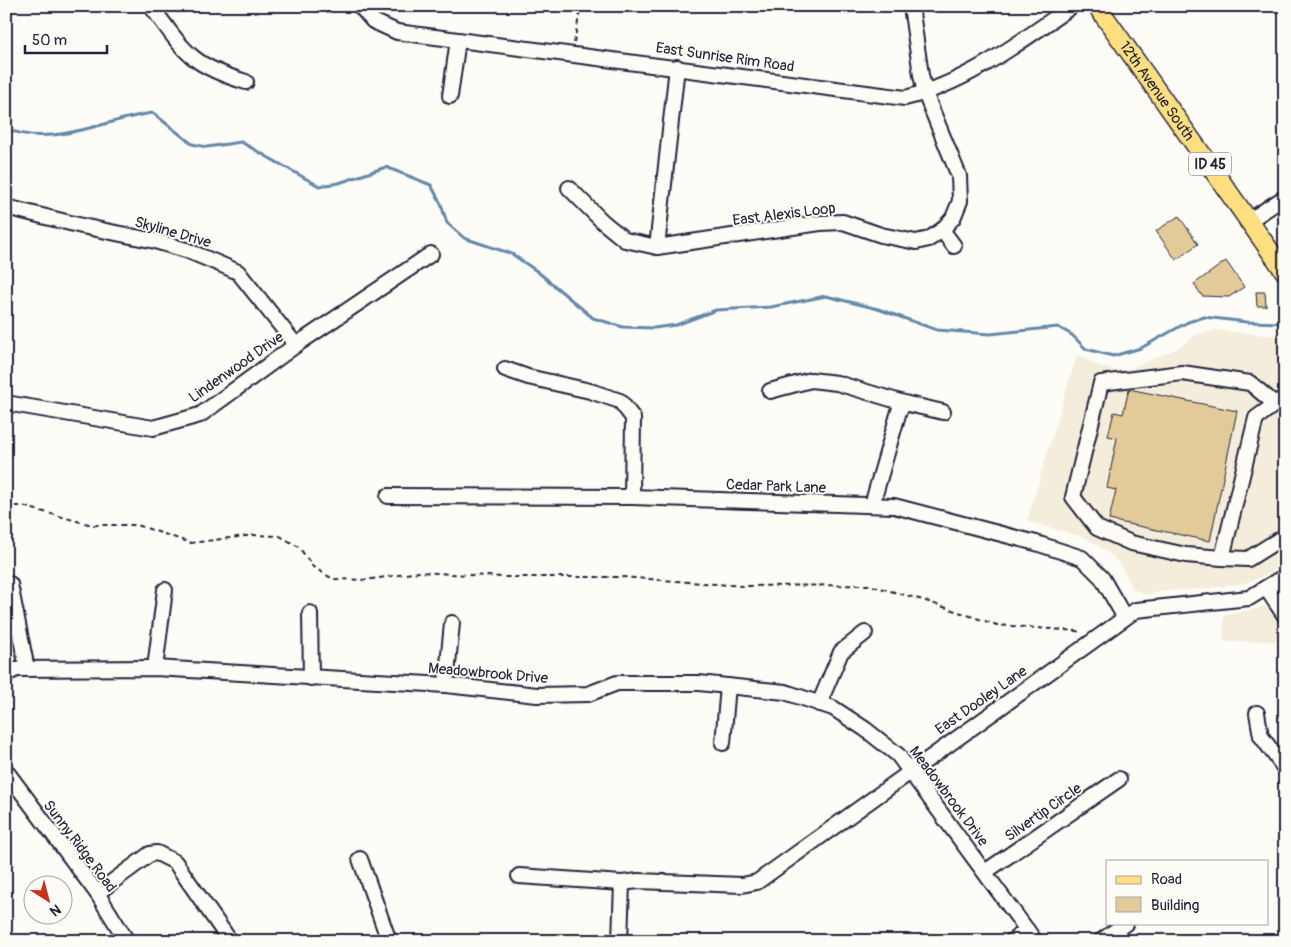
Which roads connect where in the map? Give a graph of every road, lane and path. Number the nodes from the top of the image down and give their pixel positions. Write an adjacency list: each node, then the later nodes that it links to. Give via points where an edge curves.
1 (151, 6): 10 (street, via 182,50 196,62)
2 (360, 6): 7 (street, East Sunrise Rim Road, via 373,21 397,32)
3 (580, 6): 8 (path)
4 (911, 6): 11 (street, East Alexis Loop)
5 (1072, 6): 11 (street, East Sunrise Rim Road, via 1008,51)
6 (1098, 6): 16 (main road, 12th Avenue South / ID 45, via 1216,172)
7 (458, 40): 8 (street, East Sunrise Rim Road); 12 (street)
8 (572, 54): 9 (street, East Sunrise Rim Road)
9 (677, 67): 11 (street, East Sunrise Rim Road, via 905,98); 19 (street)
10 (246, 82)
11 (925, 93): 17 (street, East Alexis Loop, via 959,176 960,201 953,218)
12 (450, 96)
13 (569, 188): 19 (street, via 626,240)
14 (1285, 197): 16 (street)
15 (6, 206): 22 (street, Skyline Drive, via 156,241 238,272)
16 (1247, 222): 21 (main road, 12th Avenue South / ID 45)
17 (942, 230): 18 (street); 19 (street, East Alexis Loop, via 929,239 916,242 880,235 843,222 820,223)
18 (954, 246)
19 (657, 247)
20 (431, 254): 22 (street, Lindenwood Drive)
21 (1285, 272)
22 (296, 345): 26 (street, Lindenwood Drive, via 200,415 153,428)
23 (505, 369): 30 (street, via 620,402 633,418)
24 (770, 391): 27 (street, via 811,380 837,383)
25 (1280, 401): 34 (street, via 1256,418); 34 (street, via 1250,383 1182,373 1101,383 1073,497 1097,528 1131,543 1186,555)
26 (6, 403)
27 (904, 403): 28 (street); 32 (street)
28 (943, 412)
29 (388, 496): 30 (street, Cedar Park Lane)
30 (632, 497): 32 (street, Cedar Park Lane)
31 (6, 506): 44 (path, via 22,506 92,525 137,525 190,543 252,535 280,536 299,547 313,567 333,579 366,580 419,572 502,577 622,577 743,586 869,585 997,625 1077,630)
32 (872, 506): 41 (street, Cedar Park Lane, via 894,506 1082,558 1102,578)
33 (1285, 536): 34 (street, via 1248,559)
34 (1222, 558)
35 (1285, 576): 37 (street, East Dooley Lane)
36 (10, 584): 46 (street)
37 (1266, 588): 40 (street); 41 (street, East Dooley Lane, via 1248,598 1136,610)
38 (165, 590): 45 (street)
39 (310, 613): 48 (street)
40 (1285, 616)
41 (1126, 618): 44 (street, East Dooley Lane)
42 (452, 623): 49 (street)
43 (866, 633): 51 (street, via 841,652)
44 (1092, 642): 55 (street, East Dooley Lane)
45 (155, 668): 46 (street, Meadowbrook Drive); 48 (street, Meadowbrook Drive)
46 (26, 669): 47 (street, Meadowbrook Drive)
47 (6, 674)
48 (311, 678): 49 (street, Meadowbrook Drive)
49 (446, 685): 50 (street, Meadowbrook Drive, via 537,695 588,694 616,683)
50 (728, 686): 51 (street, Meadowbrook Drive, via 785,692); 53 (street)
51 (819, 704): 55 (street, Meadowbrook Drive, via 833,708 865,729)
52 (1256, 713): 54 (street, via 1260,736)
53 (723, 743)
54 (1285, 769)
55 (912, 770): 59 (street, Meadowbrook Drive); 61 (street, East Dooley Lane, via 757,882 742,885)
56 (6, 771): 62 (street, Sunny Ridge Road)
57 (1118, 779): 59 (street, Silvertip Circle)
58 (360, 859): 67 (street)
59 (986, 872): 64 (street, Meadowbrook Drive)
60 (519, 876): 61 (street, East Dooley Lane)
61 (622, 883): 68 (street)
62 (97, 893): 65 (street, Sunny Ridge Road); 66 (street, via 150,854 157,853 175,862)
63 (1125, 924): 70 (street)
64 (1031, 935): 69 (street)
65 (127, 941)
66 (230, 941)
67 (389, 941)
68 (620, 941)
69 (1012, 941)
70 (1102, 941)

